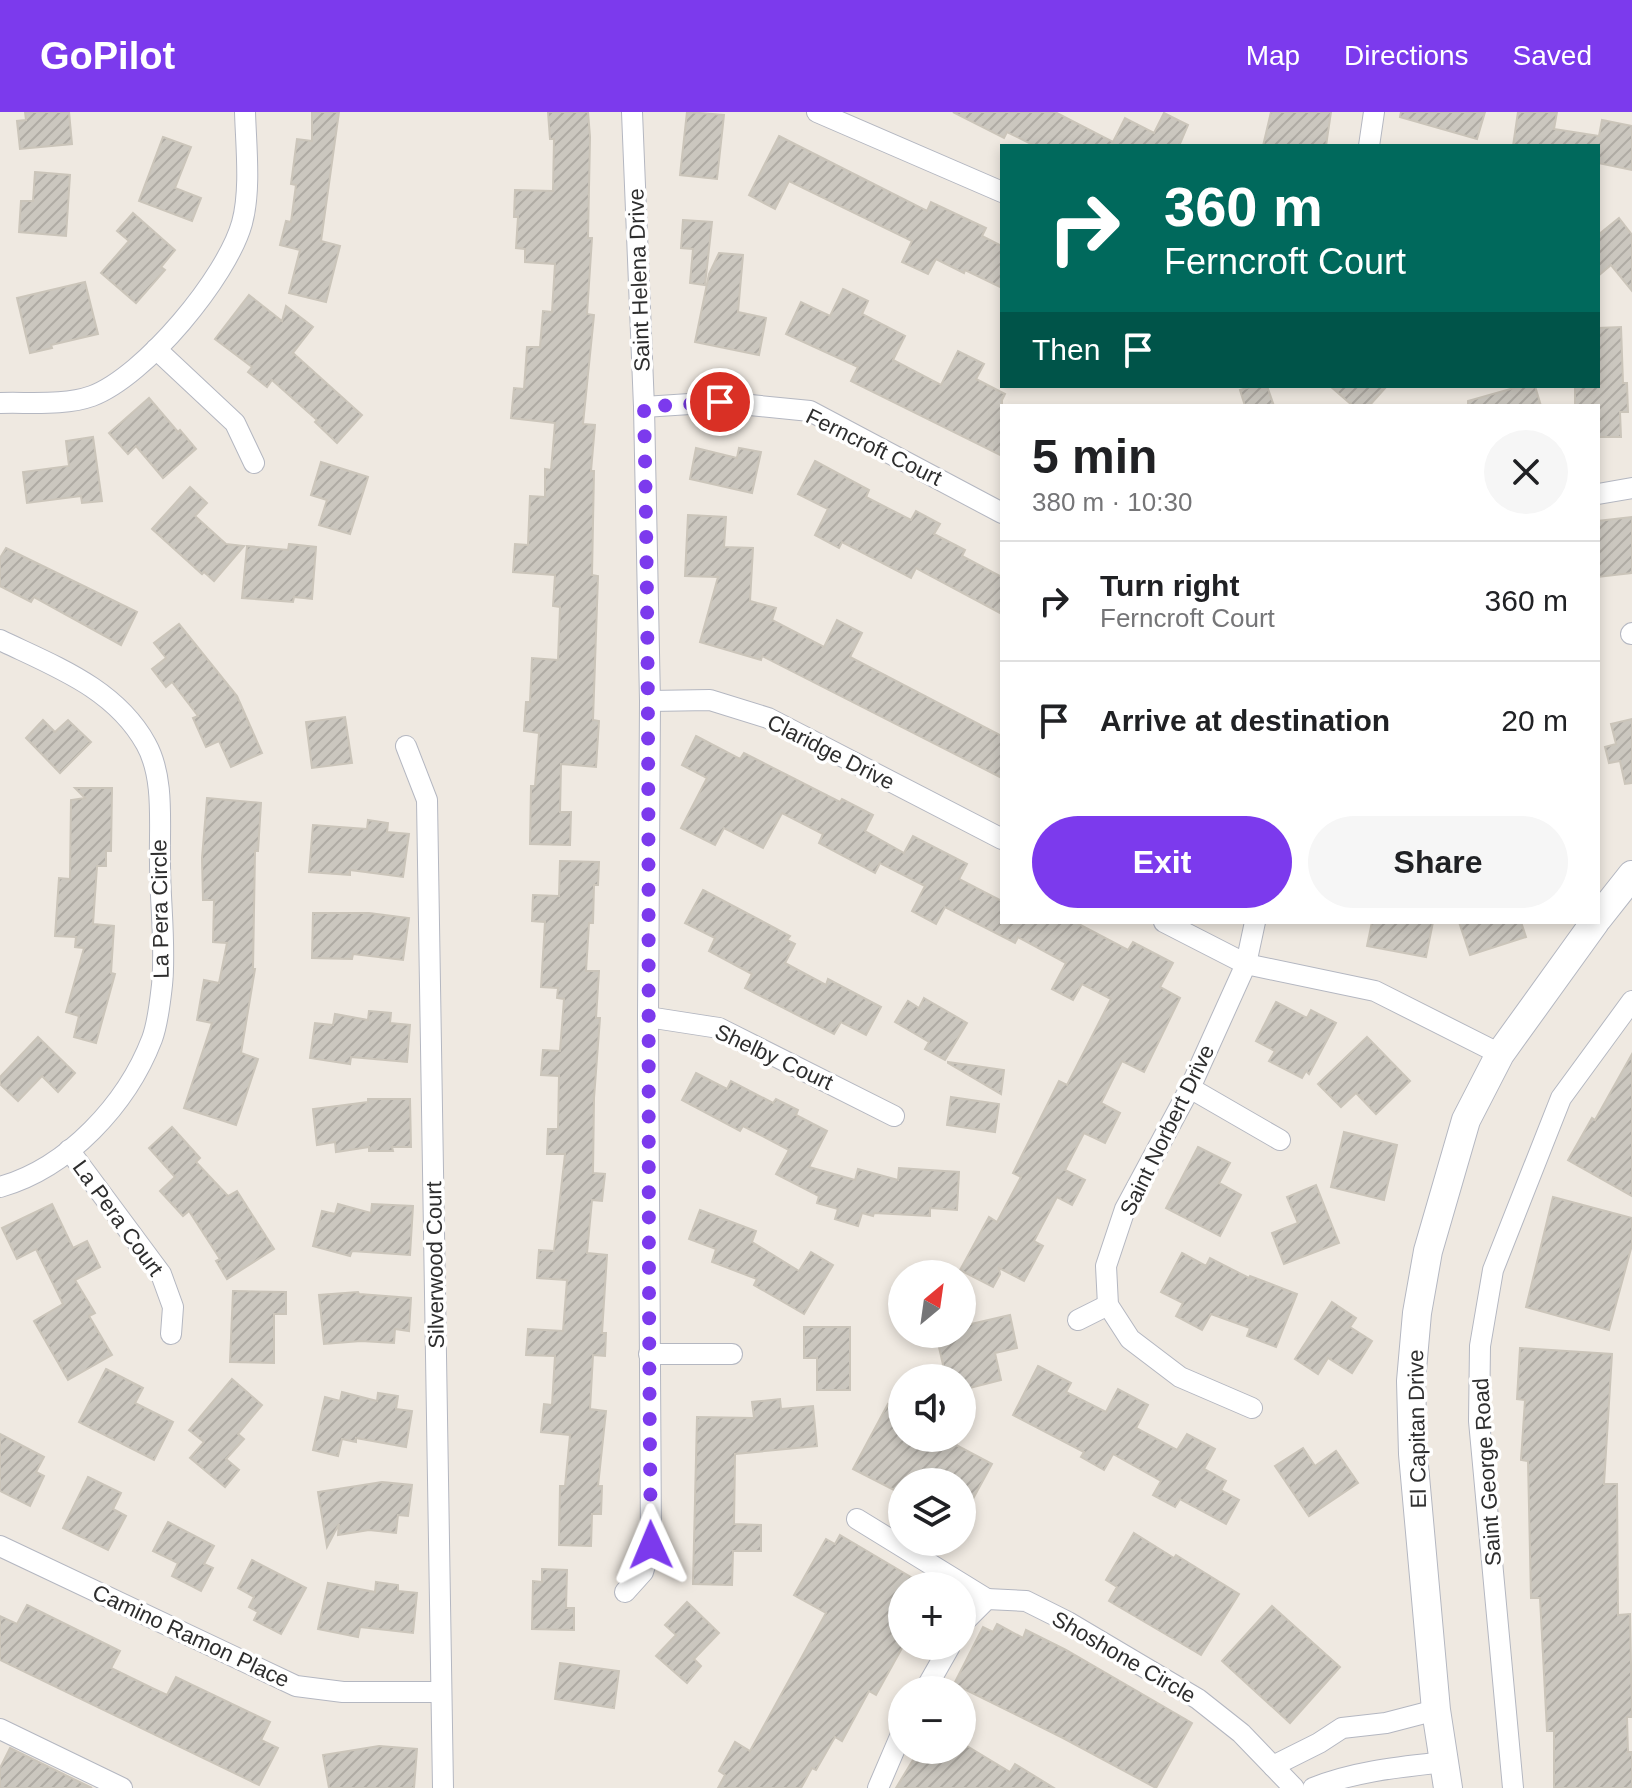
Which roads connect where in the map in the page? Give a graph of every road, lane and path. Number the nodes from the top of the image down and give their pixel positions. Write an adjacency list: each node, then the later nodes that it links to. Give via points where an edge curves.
1 (245, 112): 7 (street, via 243,222 225,263 195,308)
2 (632, 112): 9 (street, Saint Helena Drive)
3 (817, 112): 6 (street)
4 (1374, 112): 5 (street)
5 (1369, 144)
6 (1000, 191)
7 (156, 349): 8 (street, via 92,396); 10 (street, via 235,423)
8 (0, 403)
9 (644, 407): 13 (street, Ferncroft Court, via 720,402 810,411); 15 (street, Saint Helena Drive)
10 (254, 463)
11 (1632, 488): 12 (street)
12 (1600, 494)
13 (1000, 512)
14 (0, 640): 30 (street, La Pera Circle, via 90,684 125,714 147,745 158,781 162,984 153,1038 101,1122)
15 (650, 701): 17 (street, Claridge Drive, via 710,700 768,718); 25 (street, Saint Helena Drive)
16 (406, 746): 43 (street, Silverwood Court, via 427,800)
17 (1000, 838)
18 (1632, 875): 19 (street, El Capitan Drive)
19 (1600, 915)
20 (1168, 924): 23 (street)
21 (1255, 924): 23 (street, Saint Norbert Drive)
22 (1593, 924): 26 (street, El Capitan Drive)
23 (1246, 964): 26 (street, via 1375,991); 27 (street, Saint Norbert Drive)
24 (1632, 1001): 54 (street, Saint George Road, via 1561,1098 1493,1270 1480,1346 1479,1421)
25 (648, 1017): 28 (street, Shelby Court, via 719,1028); 35 (street, Saint Helena Drive)
26 (1500, 1054): 44 (street, El Capitan Drive, via 1466,1120 1428,1251 1417,1313 1411,1381 1413,1454)
27 (1190, 1088): 29 (street); 32 (street, Saint Norbert Drive, via 1125,1209 1106,1266)
28 (894, 1116)
29 (1280, 1140)
30 (69, 1150): 31 (street, La Pera Circle, via 22,1181); 34 (street, La Pera Court, via 161,1274 173,1307)
31 (0, 1187)
32 (1108, 1305): 33 (street); 37 (street, via 1130,1339 1180,1377)
33 (1078, 1320)
34 (171, 1334)
35 (649, 1354): 36 (street); 40 (street, Saint Helena Drive, via 651,1545 643,1572)
36 (732, 1354)
37 (1252, 1408)
38 (857, 1519): 41 (street)
39 (0, 1546): 43 (street, Camino Ramon Place, via 296,1686 343,1692)
40 (625, 1592)
41 (987, 1599): 42 (street); 47 (street, Shoshone Circle, via 1026,1601 1068,1622 1198,1699)
42 (976, 1610)
43 (440, 1692): 50 (street, Silverwood Court)
44 (1436, 1710): 47 (street, via 1342,1728); 48 (street, El Capitan Drive)
45 (0, 1729): 49 (street)
46 (888, 1761): 51 (street)
47 (1273, 1766): 52 (street, Shoshone Circle)
48 (1446, 1775): 53 (street, via 1389,1768)
49 (122, 1788)
50 (443, 1788)
51 (878, 1788)
52 (1294, 1788)
53 (1313, 1788)
54 (1513, 1788)

